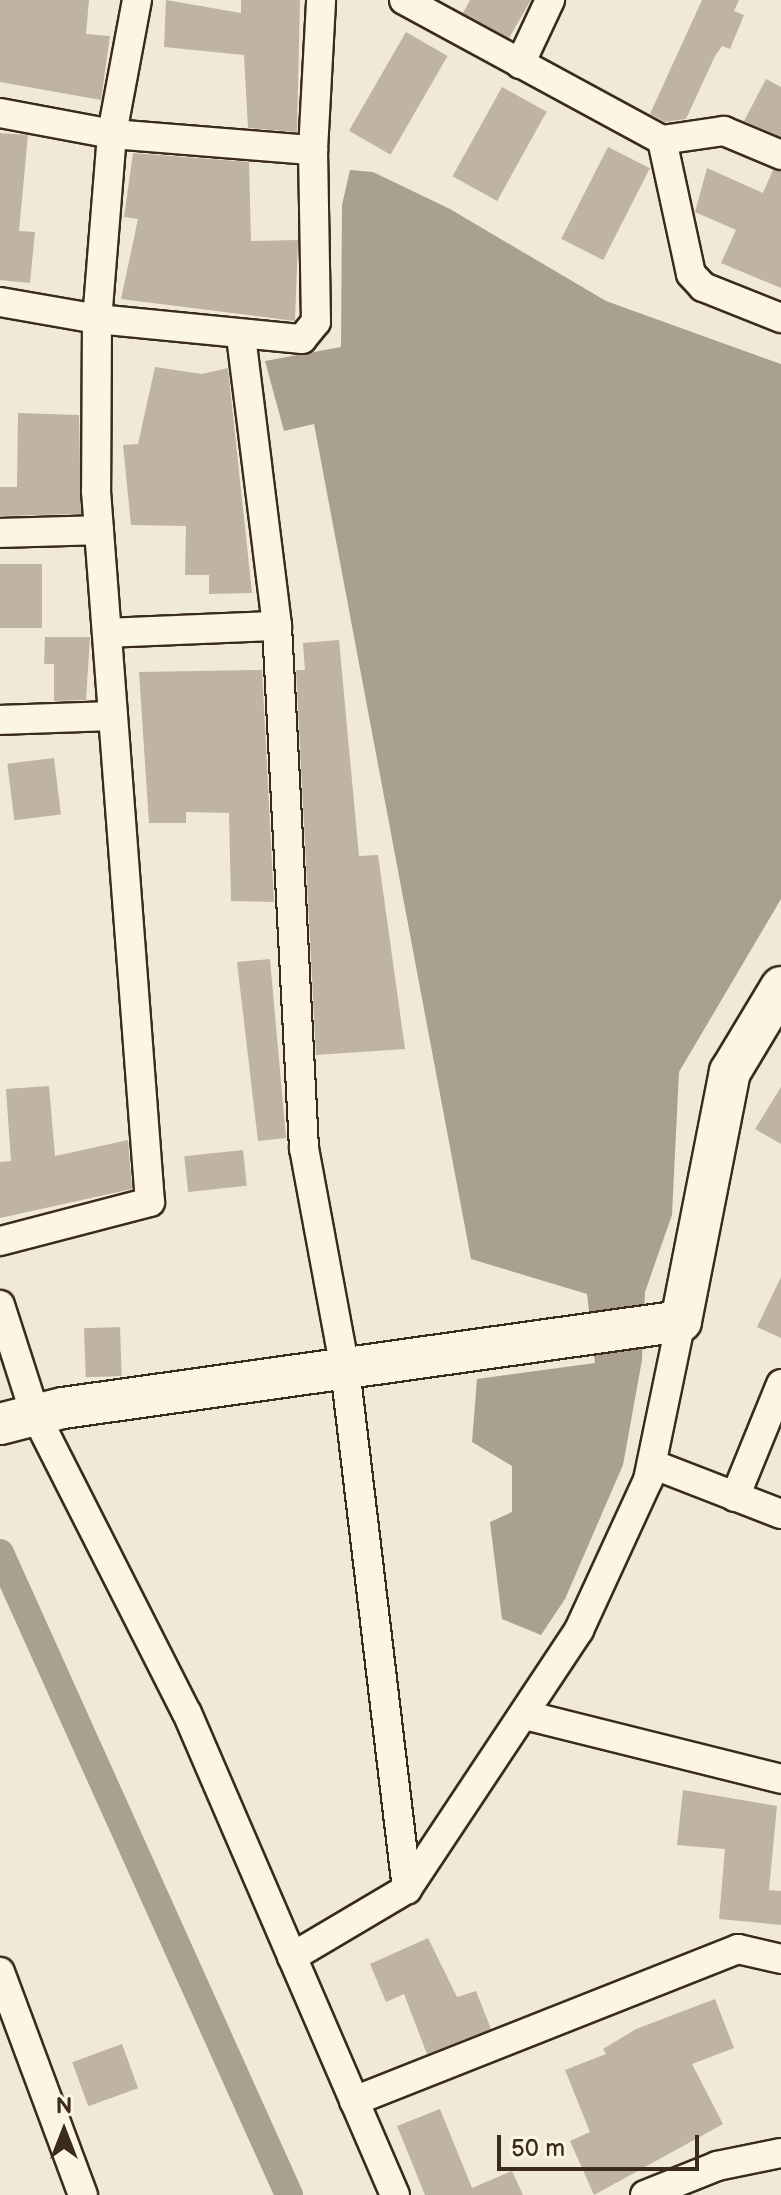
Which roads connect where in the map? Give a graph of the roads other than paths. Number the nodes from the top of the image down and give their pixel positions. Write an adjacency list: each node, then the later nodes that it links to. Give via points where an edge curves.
1 (137, 0): 7 (street)
2 (321, 0): 9 (street)
3 (404, 0): 5 (street)
4 (550, 0): 5 (street)
5 (520, 64): 8 (street)
6 (0, 113): 7 (street)
7 (112, 134): 9 (street); 13 (street)
8 (662, 140): 10 (street, via 724,131); 12 (street, via 691,274 703,287)
9 (313, 150): 14 (street, via 312,332 302,339)
10 (781, 155)
11 (0, 302): 13 (street)
12 (781, 318)
13 (97, 319): 14 (street); 15 (street)
14 (241, 336): 17 (street)
15 (99, 530): 16 (street); 18 (street)
16 (0, 533)
17 (277, 626): 18 (street); 25 (street, via 304,1148)
18 (107, 633): 19 (street)
19 (113, 716): 20 (street); 22 (street, via 150,1202)
20 (0, 720)
21 (776, 1004): 24 (street, via 730,1072)
22 (0, 1241)
23 (0, 1305): 27 (street)
24 (681, 1321): 25 (street); 28 (street)
25 (345, 1369): 27 (street); 33 (street)
26 (781, 1384): 29 (street)
27 (13, 1420): 34 (street, via 187,1713)
28 (652, 1464): 29 (street); 31 (street, via 579,1630)
29 (735, 1497): 30 (street)
30 (781, 1514)
31 (525, 1715): 32 (street); 33 (street)
32 (781, 1779)
33 (407, 1889): 34 (street)
34 (292, 1957): 37 (street)
35 (781, 1959): 37 (street, via 738,1949)
36 (0, 1972): 39 (street)
37 (354, 2101): 40 (street)
38 (781, 2153): 41 (street, via 717,2166)
39 (83, 2195)
40 (395, 2195)
41 (645, 2195)

